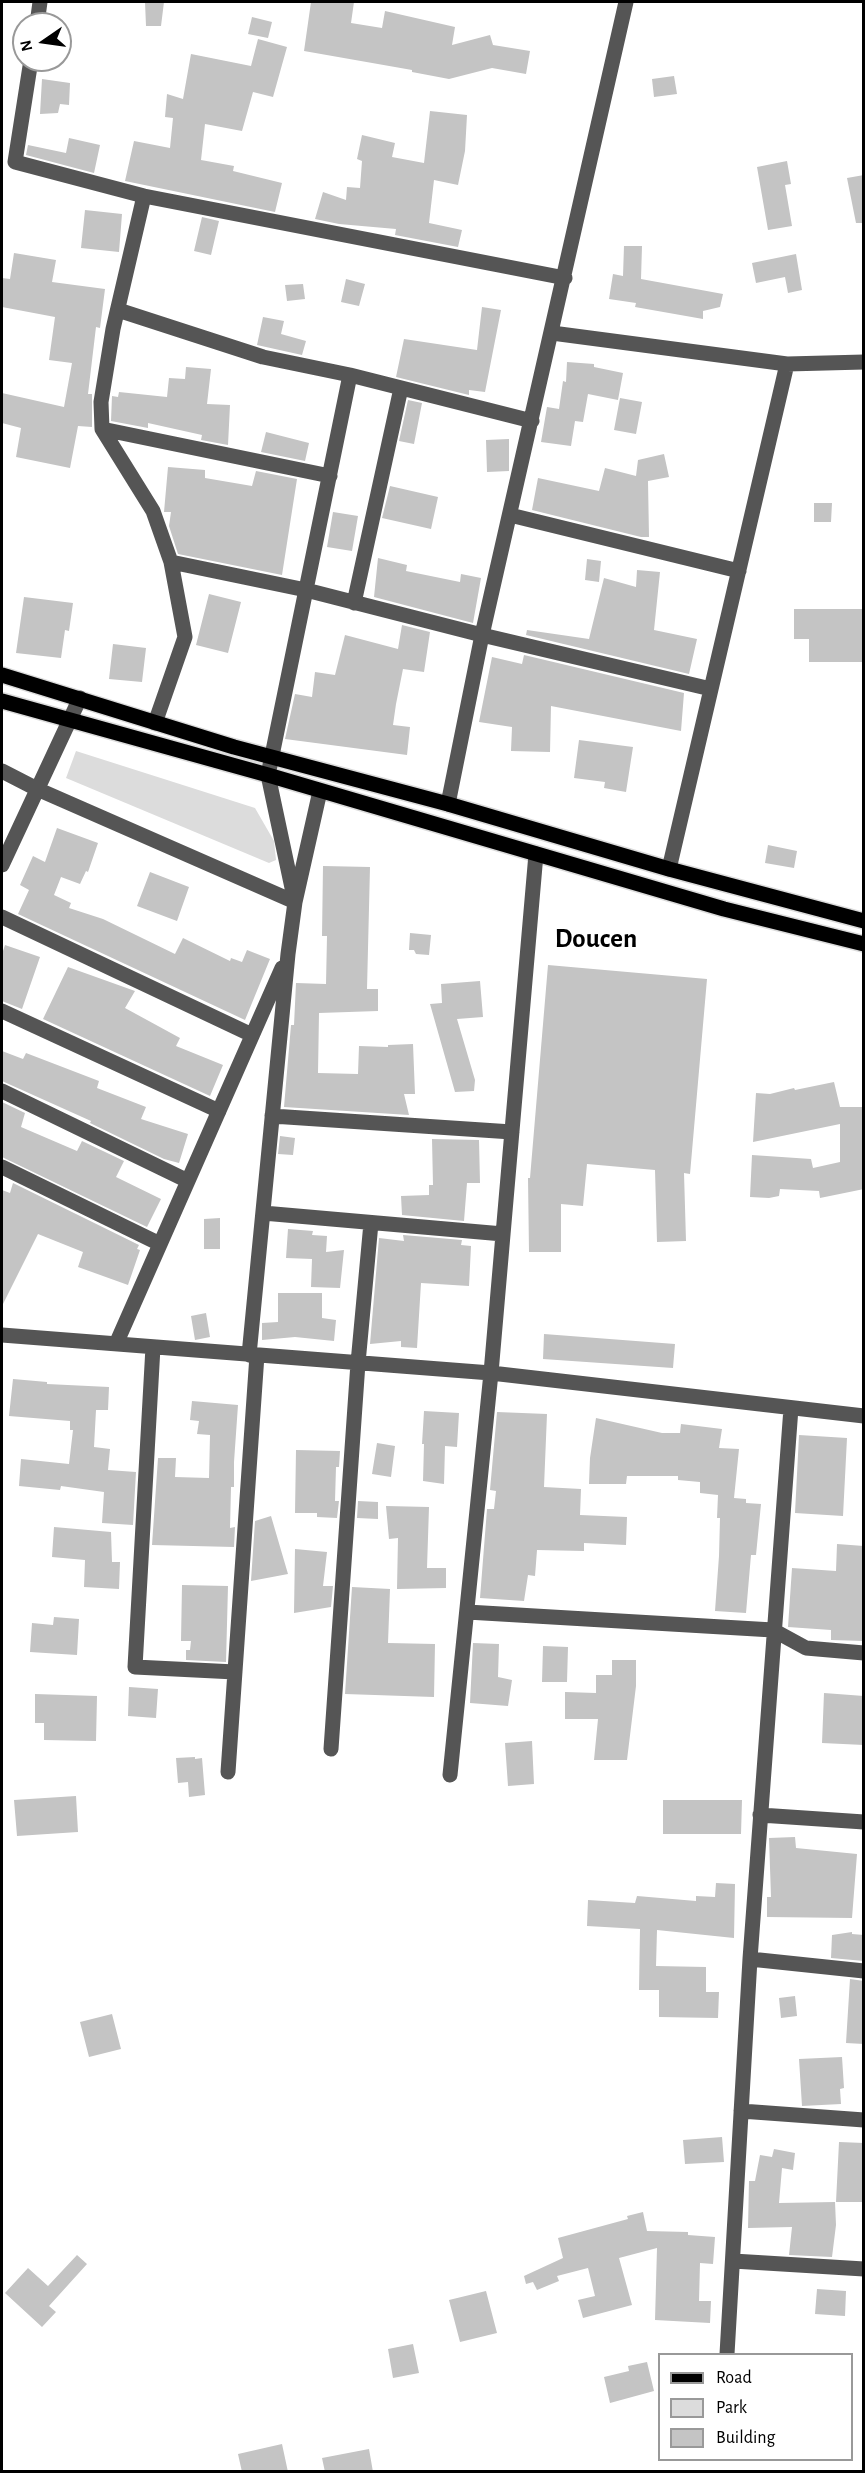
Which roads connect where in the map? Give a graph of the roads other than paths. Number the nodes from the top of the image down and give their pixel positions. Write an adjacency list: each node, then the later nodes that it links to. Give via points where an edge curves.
1 (626, 2): 4 (street)
2 (29, 72): 3 (street, via 15,162)
3 (144, 196): 4 (street); 5 (street)
4 (565, 278): 6 (street)
5 (118, 310): 9 (street, via 263,357); 12 (street, via 101,402)
6 (552, 333): 8 (street); 11 (street)
7 (864, 362): 8 (street)
8 (787, 364): 16 (street)
9 (350, 375): 10 (street); 13 (street)
10 (401, 388): 11 (street); 18 (street)
11 (532, 421): 14 (street)
12 (102, 429): 13 (street); 15 (street, via 153,511)
13 (330, 476): 17 (street)
14 (510, 515): 16 (street); 19 (street)
15 (171, 562): 17 (street); 25 (street, via 185,637)
16 (739, 571): 21 (street)
17 (306, 590): 18 (street); 26 (street)
18 (354, 603): 19 (street)
19 (482, 635): 21 (street); 31 (street)
20 (2, 675): 22 (main road)
21 (711, 689): 34 (street)
22 (81, 698): 24 (street); 25 (main road)
23 (2, 701): 24 (main road)
24 (70, 720): 28 (main road); 29 (street)
25 (155, 723): 26 (main road)
26 (271, 757): 28 (street); 31 (main road)
27 (2, 771): 29 (street)
28 (267, 775): 30 (main road); 35 (street)
29 (37, 789): 33 (street); 35 (street)
30 (320, 791): 32 (main road); 35 (street)
31 (448, 804): 34 (main road)
32 (536, 854): 38 (main road, via 724,909); 45 (street)
33 (2, 865)
34 (669, 869): 37 (main road)
35 (295, 902): 39 (street)
36 (2, 918): 41 (street)
37 (864, 921)
38 (864, 944)
39 (288, 954): 41 (street); 44 (street)
40 (2, 1011): 43 (street)
41 (252, 1035): 43 (street)
42 (2, 1091): 47 (street)
43 (219, 1111): 47 (street)
44 (272, 1116): 45 (street); 48 (street)
45 (512, 1132): 50 (street)
46 (2, 1167): 51 (street)
47 (188, 1181): 51 (street)
48 (263, 1213): 49 (street); 55 (street)
49 (371, 1222): 50 (street); 56 (street)
50 (503, 1234): 57 (street)
51 (160, 1244): 53 (street)
52 (2, 1335): 53 (street)
53 (116, 1344): 54 (street)
54 (153, 1347): 55 (street); 63 (street, via 135,1667)
55 (253, 1355): 56 (street); 63 (street)
56 (358, 1363): 57 (street); 64 (street)
57 (491, 1373): 58 (street); 60 (street)
58 (791, 1408): 59 (street); 61 (street)
59 (864, 1416)
60 (467, 1612): 61 (street); 66 (street)
61 (773, 1630): 62 (street, via 806,1648); 67 (street)
62 (864, 1653)
63 (235, 1672): 65 (street)
64 (331, 1749)
65 (228, 1772)
66 (450, 1774)
67 (760, 1815): 68 (street); 69 (street)
68 (864, 1822)
69 (750, 1959): 70 (street); 71 (street)
70 (864, 1971)
71 (741, 2111): 72 (street); 73 (street)
72 (864, 2120)
73 (733, 2261): 74 (street); 75 (street)
74 (864, 2270)
75 (727, 2353)

